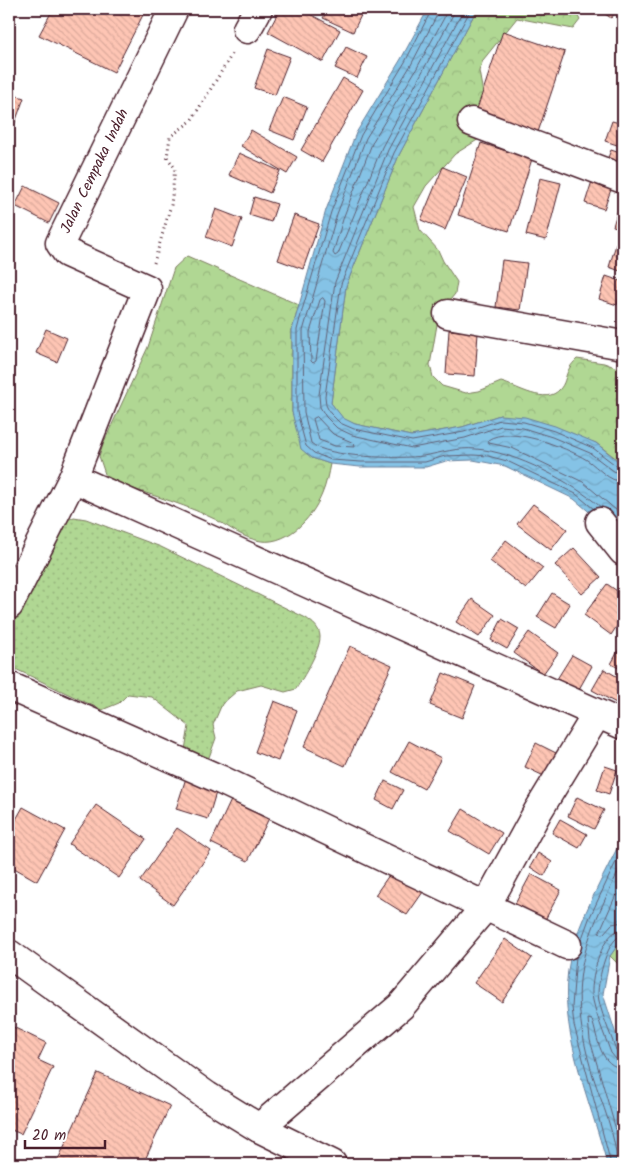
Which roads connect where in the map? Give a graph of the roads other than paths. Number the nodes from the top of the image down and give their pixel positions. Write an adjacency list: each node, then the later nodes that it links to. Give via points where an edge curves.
1 (174, 9): 6 (street, Jalan Cempaka Indah, via 60,244 66,252 147,288)
2 (472, 122): 3 (street)
3 (623, 179)
4 (448, 314): 5 (street)
5 (623, 345)
6 (73, 478): 9 (street); 11 (street)
7 (600, 522): 8 (street)
8 (623, 551)
9 (9, 605)
10 (9, 686): 13 (street, via 219,779)
11 (597, 714): 12 (street); 13 (street, via 538,810)
12 (623, 725)
13 (486, 906): 14 (street); 16 (street, via 400,1006)
14 (567, 946)
15 (9, 954): 16 (street, via 207,1096)
16 (259, 1128): 17 (street)
17 (332, 1164)

